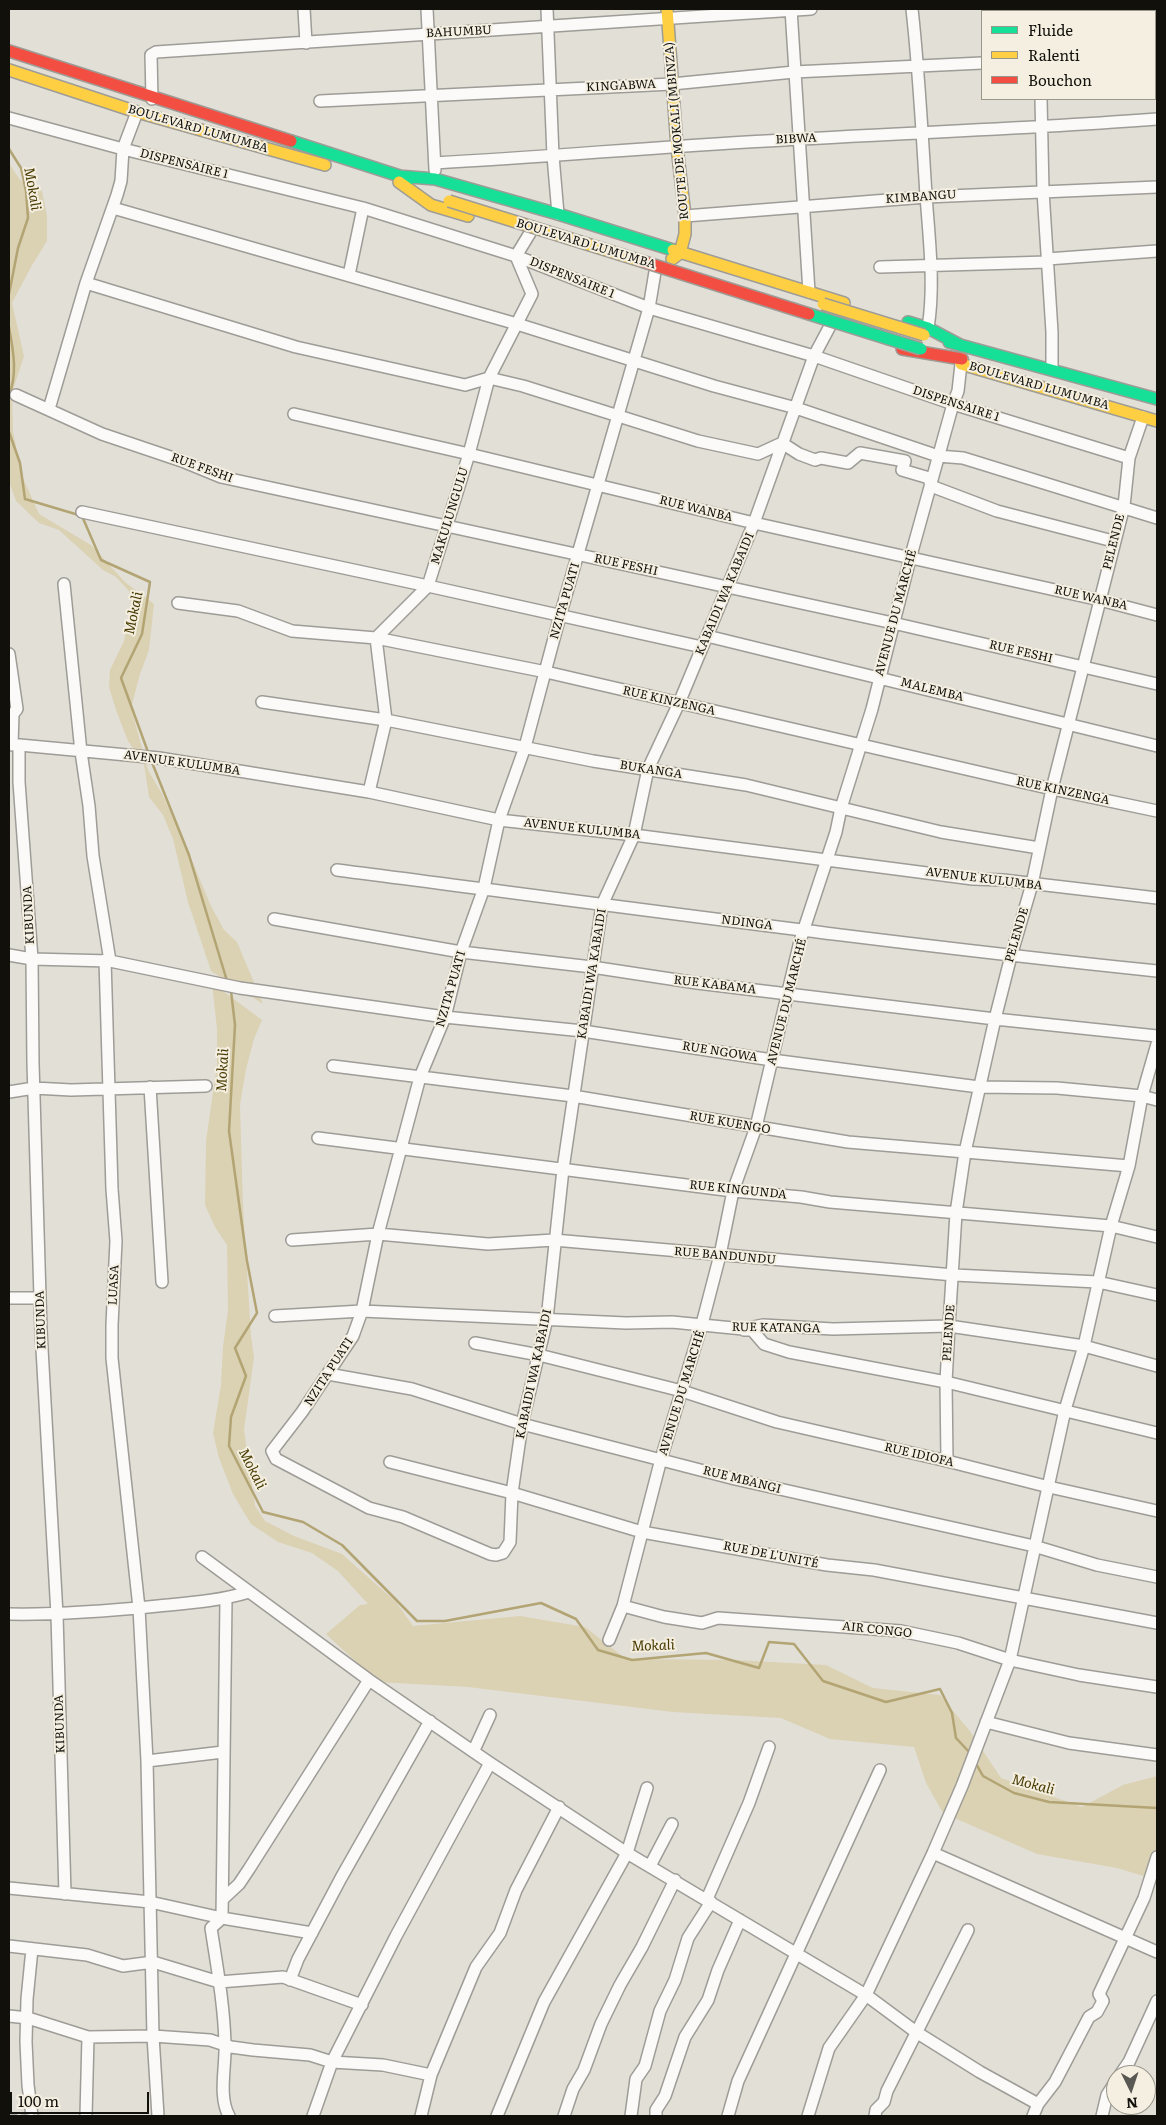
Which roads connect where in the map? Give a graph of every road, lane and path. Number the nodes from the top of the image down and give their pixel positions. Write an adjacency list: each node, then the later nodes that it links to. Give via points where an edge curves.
1 (304, 9): 10 (street)
2 (427, 9): 9 (street)
3 (547, 9): 8 (street)
4 (811, 9): 6 (street, BAHUMBU)
5 (912, 9): 13 (street)
6 (791, 10): 7 (street, BAHUMBU); 15 (street)
7 (667, 14): 8 (street, BAHUMBU); 16 (main road, ROUTE DE MOKALI (MBINZA))
8 (549, 26): 9 (street, BAHUMBU); 17 (street)
9 (430, 34): 10 (street, BAHUMBU); 18 (street)
10 (306, 42): 19 (street, BAHUMBU, via 154,52)
11 (9, 51): 19 (main road, BOULEVARD LUMUMBA)
12 (981, 63): 13 (street, KINGABWA)
13 (919, 66): 15 (street, KINGABWA); 26 (street)
14 (13, 71): 22 (main road, BOULEVARD LUMUMBA)
15 (794, 72): 16 (street, KINGABWA); 27 (street)
16 (672, 84): 17 (street, KINGABWA); 28 (main road, ROUTE DE MOKALI (MBINZA))
17 (552, 90): 18 (street, KINGABWA); 30 (street)
18 (432, 96): 21 (street, KINGABWA); 31 (street)
19 (152, 98): 32 (main road, BOULEVARD LUMUMBA, via 326,152)
20 (1041, 100): 25 (street)
21 (320, 101)
22 (137, 112): 29 (street); 32 (main road, BOULEVARD LUMUMBA, via 313,162)
23 (9, 118): 29 (street, DISPENSAIRE 1)
24 (1157, 119): 25 (street, BIBWA)
25 (1042, 128): 26 (street, BIBWA); 35 (street)
26 (922, 132): 27 (street, BIBWA); 37 (street)
27 (800, 139): 28 (street, BIBWA); 38 (street)
28 (677, 147): 30 (street, BIBWA); 42 (main road, ROUTE DE MOKALI (MBINZA))
29 (123, 149): 39 (street, via 121,181); 40 (street, DISPENSAIRE 1)
30 (553, 156): 31 (street, BIBWA); 41 (street)
31 (435, 163): 33 (street)
32 (398, 179): 33 (main road); 36 (main road, BOULEVARD LUMUMBA); 43 (main road, via 431,205)
33 (435, 180): 41 (main road)
34 (1157, 187): 35 (street, KIMBANGU)
35 (1043, 191): 37 (street, KIMBANGU); 47 (street)
36 (450, 196): 57 (main road, BOULEVARD LUMUMBA, bridge); 60 (main road, BOULEVARD LUMUMBA, bridge)
37 (926, 196): 38 (street, KIMBANGU); 48 (street)
38 (804, 205): 42 (street, KIMBANGU); 53 (street)
39 (113, 208): 51 (street); 52 (street)
40 (364, 208): 46 (street, DISPENSAIRE 1); 51 (street)
41 (558, 214): 45 (main road)
42 (685, 216): 45 (main road, ROUTE DE MOKALI (MBINZA))
43 (530, 234): 46 (street); 50 (main road)
44 (1157, 251): 47 (street)
45 (680, 253): 50 (main road); 53 (main road)
46 (516, 256): 54 (street, DISPENSAIRE 1); 55 (street, MAKULUNGULU, via 532,294)
47 (1047, 260): 48 (street); 61 (street)
48 (931, 265): 49 (street); 57 (street, via 932,304)
49 (880, 267)
50 (655, 272): 54 (street, NZITA PUATI); 56 (main road)
51 (349, 275): 55 (street)
52 (86, 283): 62 (street, via 296,347 465,385); 67 (street)
53 (809, 292): 57 (main road)
54 (649, 308): 58 (street, DISPENSAIRE 1); 59 (street, NZITA PUATI)
55 (517, 324): 59 (street); 62 (street, MAKULUNGULU)
56 (830, 326): 58 (street, KABAIDI WA KABAIDI); 60 (main road, via 912,352)
57 (926, 331): 61 (main road, BOULEVARD LUMUMBA, via 962,346)
58 (814, 356): 65 (street, DISPENSAIRE 1); 66 (street, KABAIDI WA KABAIDI)
59 (634, 361): 66 (street); 69 (street, NZITA PUATI)
60 (962, 362): 65 (street, AVENUE DU MARCHÉ); 70 (main road, BOULEVARD LUMUMBA)
61 (1052, 369): 64 (main road, BOULEVARD LUMUMBA)
62 (489, 378): 69 (street, via 555,395); 73 (street, MAKULUNGULU)
63 (16, 395): 67 (street, RUE FESHI)
64 (1157, 398)
65 (953, 404): 74 (street, AVENUE DU MARCHÉ); 75 (street, DISPENSAIRE 1)
66 (796, 408): 72 (street, KABAIDI WA KABAIDI); 74 (street)
67 (49, 409): 82 (street, RUE FESHI, via 102,434 221,478)
68 (294, 414): 73 (street, RUE WANBA)
69 (617, 417): 72 (street, via 698,441 758,454); 76 (street, NZITA PUATI)
70 (1143, 417): 71 (main road, BOULEVARD LUMUMBA); 75 (street, PELENDE)
71 (1157, 421)
72 (782, 443): 77 (street, via 815,460 848,463 860,453 904,461 902,470 929,478); 81 (street, KABAIDI WA KABAIDI)
73 (469, 454): 76 (street, RUE WANBA); 82 (street, MAKULUNGULU)
74 (938, 456): 77 (street, AVENUE DU MARCHÉ); 78 (street, via 963,458)
75 (1129, 458): 78 (street, PELENDE)
76 (598, 485): 81 (street, RUE WANBA); 84 (street, NZITA PUATI)
77 (931, 486): 83 (street, via 997,511); 85 (street, AVENUE DU MARCHÉ)
78 (1124, 506): 80 (street); 83 (street, PELENDE)
79 (82, 512): 87 (street)
80 (1157, 518)
81 (754, 523): 85 (street, RUE WANBA); 88 (street, KABAIDI WA KABAIDI)
82 (448, 526): 84 (street, RUE FESHI); 87 (street, MAKULUNGULU)
83 (1114, 541): 89 (street, PELENDE)
84 (579, 554): 88 (street, RUE FESHI); 92 (street, NZITA PUATI)
85 (910, 558): 89 (street, RUE WANBA); 93 (street, AVENUE DU MARCHÉ)
86 (64, 584): 110 (street, LUASA)
87 (428, 586): 92 (street); 95 (street, MAKULUNGULU)
88 (727, 586): 93 (street, RUE FESHI); 94 (street, KABAIDI WA KABAIDI)
89 (1100, 600): 91 (street, RUE WANBA); 98 (street, PELENDE)
90 (178, 603): 95 (street, RUE KINZENGA, via 238,611 292,631)
91 (1157, 615)
92 (560, 616): 96 (street); 99 (street, NZITA PUATI)
93 (893, 623): 98 (street, RUE FESHI); 100 (street, AVENUE DU MARCHÉ)
94 (707, 636): 96 (street, KABAIDI WA KABAIDI); 100 (street, MALEMBA)
95 (376, 638): 99 (street, RUE KINZENGA); 104 (street)
96 (702, 648): 103 (street, KABAIDI WA KABAIDI)
97 (9, 654): 107 (street, KIBUNDA, via 17,709 13,714)
98 (1083, 666): 101 (street, RUE FESHI); 105 (street, PELENDE)
99 (546, 672): 103 (street, RUE KINZENGA); 109 (street, NZITA PUATI)
100 (879, 677): 105 (street, MALEMBA); 106 (street, AVENUE DU MARCHÉ)
101 (1157, 684)
102 (262, 702): 104 (street, BUKANGA)
103 (679, 703): 106 (street, RUE KINZENGA); 111 (street, KABAIDI WA KABAIDI)
104 (386, 720): 109 (street, BUKANGA); 113 (street)
105 (1068, 725): 108 (street, MALEMBA); 112 (street, PELENDE)
106 (861, 744): 112 (street, RUE KINZENGA); 114 (street, AVENUE DU MARCHÉ)
107 (13, 745): 110 (street, AVENUE KULUMBA); 130 (street, KIBUNDA, via 19,782)
108 (1157, 746)
109 (525, 747): 111 (street, BUKANGA); 116 (street, NZITA PUATI)
110 (81, 752): 113 (street, AVENUE KULUMBA, via 159,758); 131 (street, LUASA)
111 (648, 769): 114 (street, BUKANGA, via 746,786); 117 (street, KABAIDI WA KABAIDI)
112 (1052, 789): 115 (street, RUE KINZENGA); 118 (street, PELENDE)
113 (369, 792): 116 (street, AVENUE KULUMBA)
114 (841, 808): 118 (street, BUKANGA, via 940,832); 119 (street, AVENUE DU MARCHÉ)
115 (1157, 811)
116 (499, 820): 117 (street, AVENUE KULUMBA); 122 (street, NZITA PUATI)
117 (634, 834): 119 (street, AVENUE KULUMBA); 124 (street, KABAIDI WA KABAIDI)
118 (1039, 848): 121 (street, PELENDE)
119 (827, 860): 121 (street, AVENUE KULUMBA); 126 (street, AVENUE DU MARCHÉ)
120 (337, 870): 122 (street, NDINGA)
121 (1032, 884): 123 (street, AVENUE KULUMBA); 129 (street, PELENDE)
122 (484, 888): 124 (street, NDINGA); 127 (street, NZITA PUATI)
123 (1157, 898)
124 (602, 905): 126 (street, NDINGA); 132 (street, KABAIDI WA KABAIDI)
125 (274, 919): 127 (street, RUE KABAMA)
126 (805, 930): 129 (street, NDINGA); 134 (street, AVENUE DU MARCHÉ)
127 (461, 952): 132 (street, RUE KABAMA); 135 (street, NZITA PUATI)
128 (9, 956): 130 (street, RUE NGOWA)
129 (1011, 956): 133 (street, NDINGA); 136 (street, PELENDE)
130 (32, 959): 131 (street, RUE NGOWA); 146 (street, KIBUNDA)
131 (108, 961): 135 (street, RUE NGOWA, via 240,988); 147 (street, LUASA)
132 (592, 967): 134 (street, RUE KABAMA); 137 (street, KABAIDI WA KABAIDI)
133 (1157, 971)
134 (789, 994): 136 (street, RUE KABAMA); 140 (street, AVENUE DU MARCHÉ)
135 (445, 1017): 137 (street, RUE NGOWA); 142 (street, NZITA PUATI)
136 (995, 1019): 138 (street, RUE KABAMA); 145 (street, PELENDE)
137 (584, 1031): 140 (street, RUE NGOWA); 149 (street, KABAIDI WA KABAIDI)
138 (1157, 1036)
139 (1157, 1044): 150 (street)
140 (772, 1060): 145 (street, RUE NGOWA); 152 (street, AVENUE DU MARCHÉ)
141 (333, 1066): 142 (street, RUE KUENGO)
142 (420, 1077): 149 (street, RUE KUENGO); 154 (street, NZITA PUATI)
143 (206, 1086): 144 (street)
144 (150, 1087): 147 (street); 167 (street)
145 (979, 1087): 150 (street, RUE NGOWA, via 1057,1088); 155 (street, PELENDE)
146 (34, 1088): 147 (street); 148 (street); 171 (street, KIBUNDA)
147 (109, 1089): 203 (street, LUASA, via 116,1241 112,1358)
148 (9, 1092)
149 (574, 1096): 152 (street, RUE KUENGO); 157 (street, KABAIDI WA KABAIDI)
150 (1142, 1096): 151 (street, RUE NGOWA); 156 (street)
151 (1157, 1100)
152 (756, 1127): 155 (street, RUE KUENGO, via 848,1142); 158 (street, AVENUE DU MARCHÉ)
153 (318, 1138): 154 (street, RUE KINGUNDA)
154 (402, 1149): 157 (street, RUE KINGUNDA); 161 (street, NZITA PUATI)
155 (965, 1152): 156 (street, RUE KUENGO); 159 (street, PELENDE)
156 (1129, 1166): 160 (street)
157 (563, 1169): 158 (street, RUE KINGUNDA); 164 (street, KABAIDI WA KABAIDI)
158 (733, 1191): 159 (street, RUE KINGUNDA); 165 (street, AVENUE DU MARCHÉ)
159 (956, 1213): 160 (street, RUE KINGUNDA); 166 (street, PELENDE)
160 (1111, 1226): 162 (street, RUE KINGUNDA); 168 (street)
161 (378, 1234): 163 (street, RUE BANDUNDU); 164 (street, RUE BANDUNDU, via 488,1244); 172 (street, NZITA PUATI)
162 (1157, 1237)
163 (292, 1240)
164 (554, 1240): 165 (street, RUE BANDUNDU); 174 (street, KABAIDI WA KABAIDI)
165 (720, 1255): 166 (street, RUE BANDUNDU); 175 (street, AVENUE DU MARCHÉ)
166 (954, 1275): 168 (street, RUE BANDUNDU); 176 (street, PELENDE)
167 (162, 1282)
168 (1098, 1282): 169 (street, RUE BANDUNDU); 179 (street)
169 (1157, 1295)
170 (9, 1298): 171 (street)
171 (40, 1298): 205 (street, KIBUNDA)
172 (362, 1311): 173 (street, RUE KATANGA); 174 (street, RUE KATANGA); 182 (street, NZITA PUATI, via 353,1336)
173 (275, 1316)
174 (547, 1319): 175 (street, RUE KATANGA); 180 (street, KABAIDI WA KABAIDI)
175 (702, 1324): 177 (street, RUE KATANGA); 184 (street, AVENUE DU MARCHÉ)
176 (950, 1326): 177 (street, RUE KATANGA, via 833,1329 763,1325); 179 (street, RUE KATANGA); 183 (street, PELENDE)
177 (742, 1329): 183 (street, via 752,1330 764,1344 788,1352)
178 (474, 1343): 180 (street, RUE IDIOFA)
179 (1084, 1346): 181 (street, RUE KATANGA); 185 (street)
180 (540, 1356): 184 (street, RUE IDIOFA); 186 (street, KABAIDI WA KABAIDI)
181 (1157, 1366)
182 (328, 1374): 186 (street, RUE MBANGI, via 412,1389); 196 (street, NZITA PUATI, via 272,1451 276,1459 370,1508 404,1517)
183 (946, 1382): 185 (street); 189 (street, PELENDE)
184 (682, 1391): 188 (street, AVENUE DU MARCHÉ); 189 (street, RUE IDIOFA, via 777,1422)
185 (1065, 1410): 187 (street); 191 (street)
186 (522, 1424): 188 (street, RUE MBANGI); 192 (street, KABAIDI WA KABAIDI)
187 (1157, 1433)
188 (661, 1459): 194 (street, AVENUE DU MARCHÉ); 195 (street, RUE MBANGI, via 735,1479)
189 (948, 1461): 191 (street, RUE IDIOFA)
190 (390, 1462): 192 (street, RUE DE L'UNITÉ)
191 (1049, 1488): 193 (street, RUE IDIOFA); 195 (street)
192 (512, 1493): 194 (street, RUE DE L'UNITÉ); 196 (street, KABAIDI WA KABAIDI, via 508,1549 504,1554)
193 (1157, 1512)
194 (642, 1532): 200 (street, RUE DE L'UNITÉ); 202 (street, AVENUE DU MARCHÉ)
195 (1034, 1546): 198 (street, RUE MBANGI); 200 (street)
196 (490, 1554)
197 (202, 1556): 199 (street)
198 (1157, 1577)
199 (249, 1592): 201 (street); 209 (street)
200 (1022, 1598): 206 (street, RUE DE L'UNITÉ); 208 (street)
201 (226, 1599): 203 (street); 216 (street)
202 (623, 1606): 207 (street, AVENUE DU MARCHÉ); 208 (street, AIR CONGO, via 702,1623 718,1618 902,1631 958,1643)
203 (139, 1608): 205 (street); 218 (street, LUASA)
204 (9, 1614): 205 (street)
205 (57, 1615): 230 (street, KIBUNDA)
206 (1157, 1623)
207 (609, 1640)
208 (1010, 1660): 210 (street, AIR CONGO); 213 (street)
209 (369, 1680): 212 (street); 231 (street, via 249,1869)
210 (1157, 1687)
211 (490, 1715): 215 (street)
212 (430, 1721): 215 (street); 237 (street)
213 (986, 1722): 217 (street, via 1069,1743); 225 (street)
214 (769, 1747): 232 (street)
215 (474, 1750): 219 (street)
216 (223, 1752): 218 (street); 231 (street)
217 (1157, 1755)
218 (146, 1761): 233 (street, LUASA)
219 (490, 1763): 222 (street); 248 (street)
220 (880, 1770): 242 (street)
221 (647, 1788): 224 (street)
222 (559, 1807): 224 (street); 257 (street, via 516,1890 500,1933 476,1967)
223 (672, 1824): 227 (street)
224 (628, 1853): 227 (street); 266 (street, via 544,2002)
225 (933, 1853): 238 (street); 246 (street)
226 (1157, 1857): 238 (street, via 1144,1898)
227 (650, 1866): 228 (street)
228 (675, 1880): 232 (street); 267 (street, via 609,2008)
229 (9, 1888): 230 (street)
230 (65, 1894): 233 (street)
231 (224, 1898): 234 (street)
232 (709, 1900): 235 (street); 268 (street, via 688,1938 675,1980 660,2011 645,2066 636,2079)
233 (150, 1902): 234 (street); 243 (street, LUASA)
234 (222, 1918): 237 (street); 245 (street, via 211,1928)
235 (740, 1920): 242 (street); 269 (street, via 708,2000 684,2037)
236 (968, 1930): 251 (street)
237 (312, 1933): 244 (street)
238 (1125, 1938): 241 (street); 259 (street, via 1099,1994 1103,2001 1097,2012 1089,2017 1059,2075)
239 (9, 1946): 240 (street)
240 (32, 1949): 243 (street, via 87,1955 124,1966); 250 (street)
241 (1157, 1952)
242 (795, 1954): 246 (street); 270 (street, via 738,2081)
243 (152, 1962): 245 (street); 252 (street, LUASA)
244 (290, 1980): 245 (street, via 282,1977); 248 (street)
245 (219, 1982): 254 (street)
246 (866, 1995): 251 (street); 271 (street, via 829,2048)
247 (1157, 2000): 256 (street)
248 (362, 2005): 255 (street)
249 (9, 2016): 250 (street)
250 (28, 2018): 253 (street); 260 (street, via 28,2085)
251 (916, 2032): 259 (street); 272 (street)
252 (153, 2036): 253 (street); 254 (street); 262 (street, LUASA)
253 (88, 2037): 261 (street)
254 (225, 2044): 255 (street, via 310,2055); 263 (street, via 224,2107)
255 (332, 2062): 257 (street, via 383,2065); 264 (street)
256 (1127, 2065)
257 (431, 2076): 265 (street)
258 (1106, 2099): 274 (street)
259 (1038, 2104): 273 (street)
260 (32, 2116)
261 (86, 2116)
262 (158, 2116)
263 (229, 2116)
264 (313, 2116)
265 (421, 2116)
266 (497, 2116)
267 (564, 2116)
268 (631, 2116)
269 (656, 2116)
270 (728, 2116)
271 (808, 2116)
272 (875, 2116)
273 (1033, 2116)
274 (1102, 2116)

